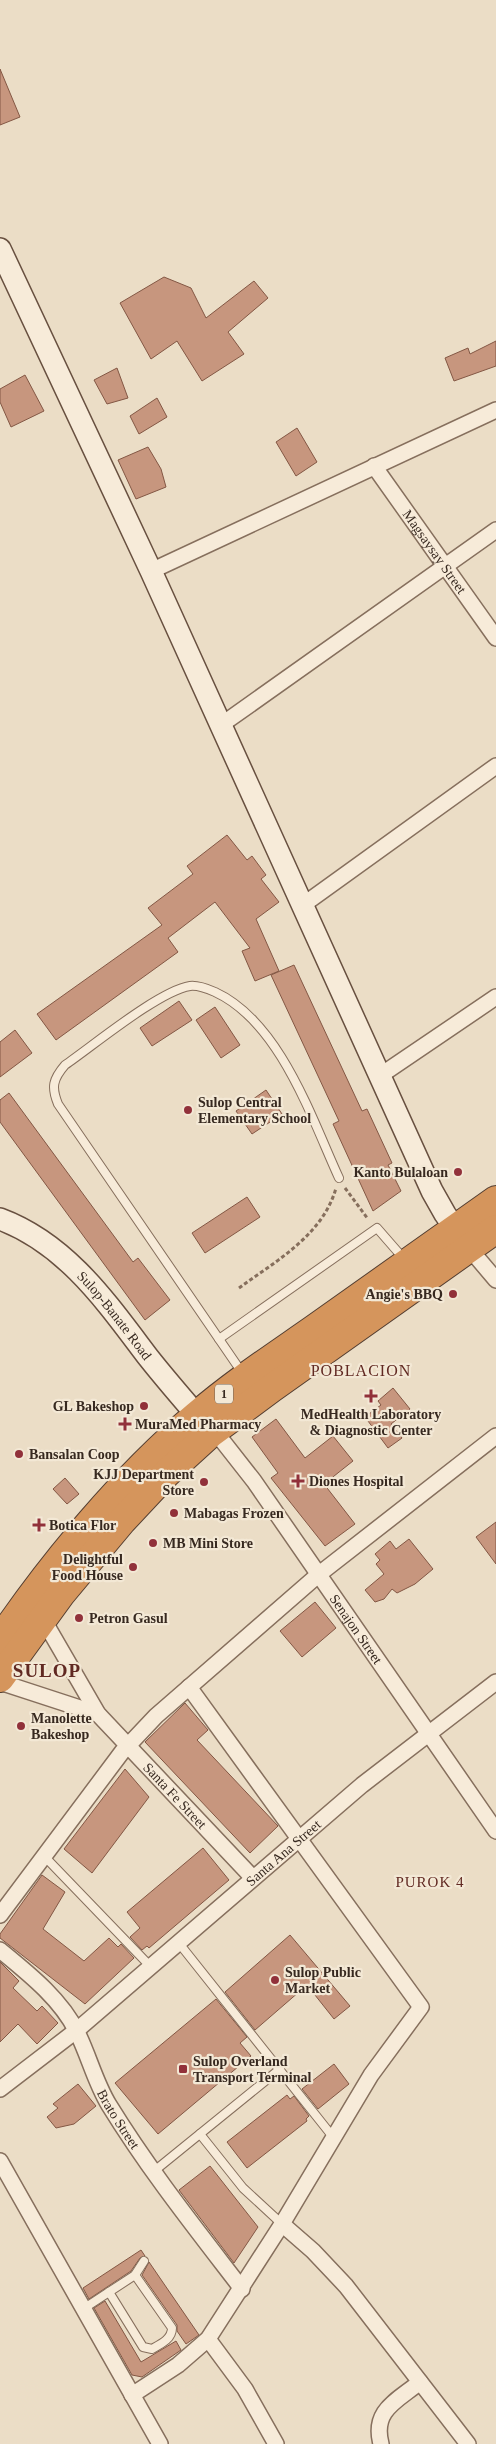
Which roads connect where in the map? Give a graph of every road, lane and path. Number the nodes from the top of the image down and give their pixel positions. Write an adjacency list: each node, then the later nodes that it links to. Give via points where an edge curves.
1 (0, 249): 6 (street)
2 (496, 410): 3 (street)
3 (374, 466): 5 (street, Magsaysay Street); 6 (street)
4 (496, 530): 5 (street)
5 (444, 568): 7 (street, Magsaysay Street); 8 (street)
6 (150, 571): 8 (street)
7 (496, 638)
8 (221, 725): 10 (street)
9 (496, 766): 10 (street)
10 (303, 905): 12 (street)
11 (496, 998): 12 (street)
12 (380, 1075): 18 (street, via 432,1191)
13 (339, 1178): 16 (path); 21 (path, via 332,1203 313,1230); 22 (lane, via 290,1073 274,1048 244,1012 208,988 191,986 161,998 57,1074 53,1093 58,1104)
14 (496, 1200): 18 (highway, 1)
15 (0, 1219): 24 (street, Sulop-Banate Road, via 31,1234 80,1271)
16 (377, 1228): 19 (lane); 22 (lane)
17 (496, 1229): 18 (highway, 1)
18 (462, 1238): 19 (highway, 1); 20 (street)
19 (415, 1272): 23 (highway, 1)
20 (496, 1280)
21 (239, 1288)
22 (219, 1338): 23 (lane)
23 (252, 1387): 24 (highway, 1)
24 (204, 1424): 26 (street, Senajon Street, via 250,1474); 27 (highway, 1, via 166,1474 122,1521); 28 (highway, 1, via 155,1453 109,1502)
25 (496, 1436): 26 (street)
26 (318, 1575): 32 (street); 34 (street, Senajon Street)
27 (43, 1619): 28 (highway, 1); 33 (street, Santa Fe Street)
28 (7, 1636): 29 (highway, 1)
29 (0, 1678)
30 (0, 1682): 33 (street, Santa Fe Street)
31 (496, 1682): 34 (street, Santa Ana Street)
32 (189, 1686): 35 (street); 37 (street)
33 (98, 1714): 35 (street, Santa Fe Street)
34 (428, 1733): 36 (street, Senajon Street); 37 (street, Santa Ana Street)
35 (128, 1745): 38 (street); 39 (street, Santa Fe Street)
36 (496, 1831)
37 (299, 1839): 39 (street, Santa Ana Street); 48 (street, via 421,2007 371,2075)
38 (45, 1856): 40 (street); 43 (lane)
39 (253, 1878): 41 (street, Santa Ana Street)
40 (0, 1915)
41 (178, 1942): 43 (street, Santa Ana Street); 45 (lane)
42 (0, 1950): 44 (street, Brato Street, via 56,2001)
43 (150, 1966): 44 (street, Santa Ana Street)
44 (76, 2030): 46 (street, Santa Ana Street); 50 (street, Brato Street, via 99,2086)
45 (280, 2069): 47 (lane); 48 (lane)
46 (0, 2089)
47 (200, 2134): 50 (lane); 51 (lane, via 243,2188)
48 (333, 2137): 51 (street)
49 (0, 2161): 56 (street)
50 (153, 2172): 54 (street, Brato Street)
51 (282, 2224): 54 (street); 58 (street, via 328,2266)
52 (144, 2261): 53 (lane)
53 (135, 2275): 55 (lane); 55 (lane, via 172,2328 167,2340 152,2348 143,2346)
54 (242, 2289): 57 (street)
55 (108, 2292): 56 (lane)
56 (83, 2309): 59 (street)
57 (208, 2339): 59 (street, via 178,2365); 61 (street, via 241,2382)
58 (420, 2382): 62 (street, via 382,2416 378,2431); 63 (street)
59 (132, 2395): 60 (street)
60 (160, 2444)
61 (276, 2444)
62 (381, 2444)
63 (468, 2444)

